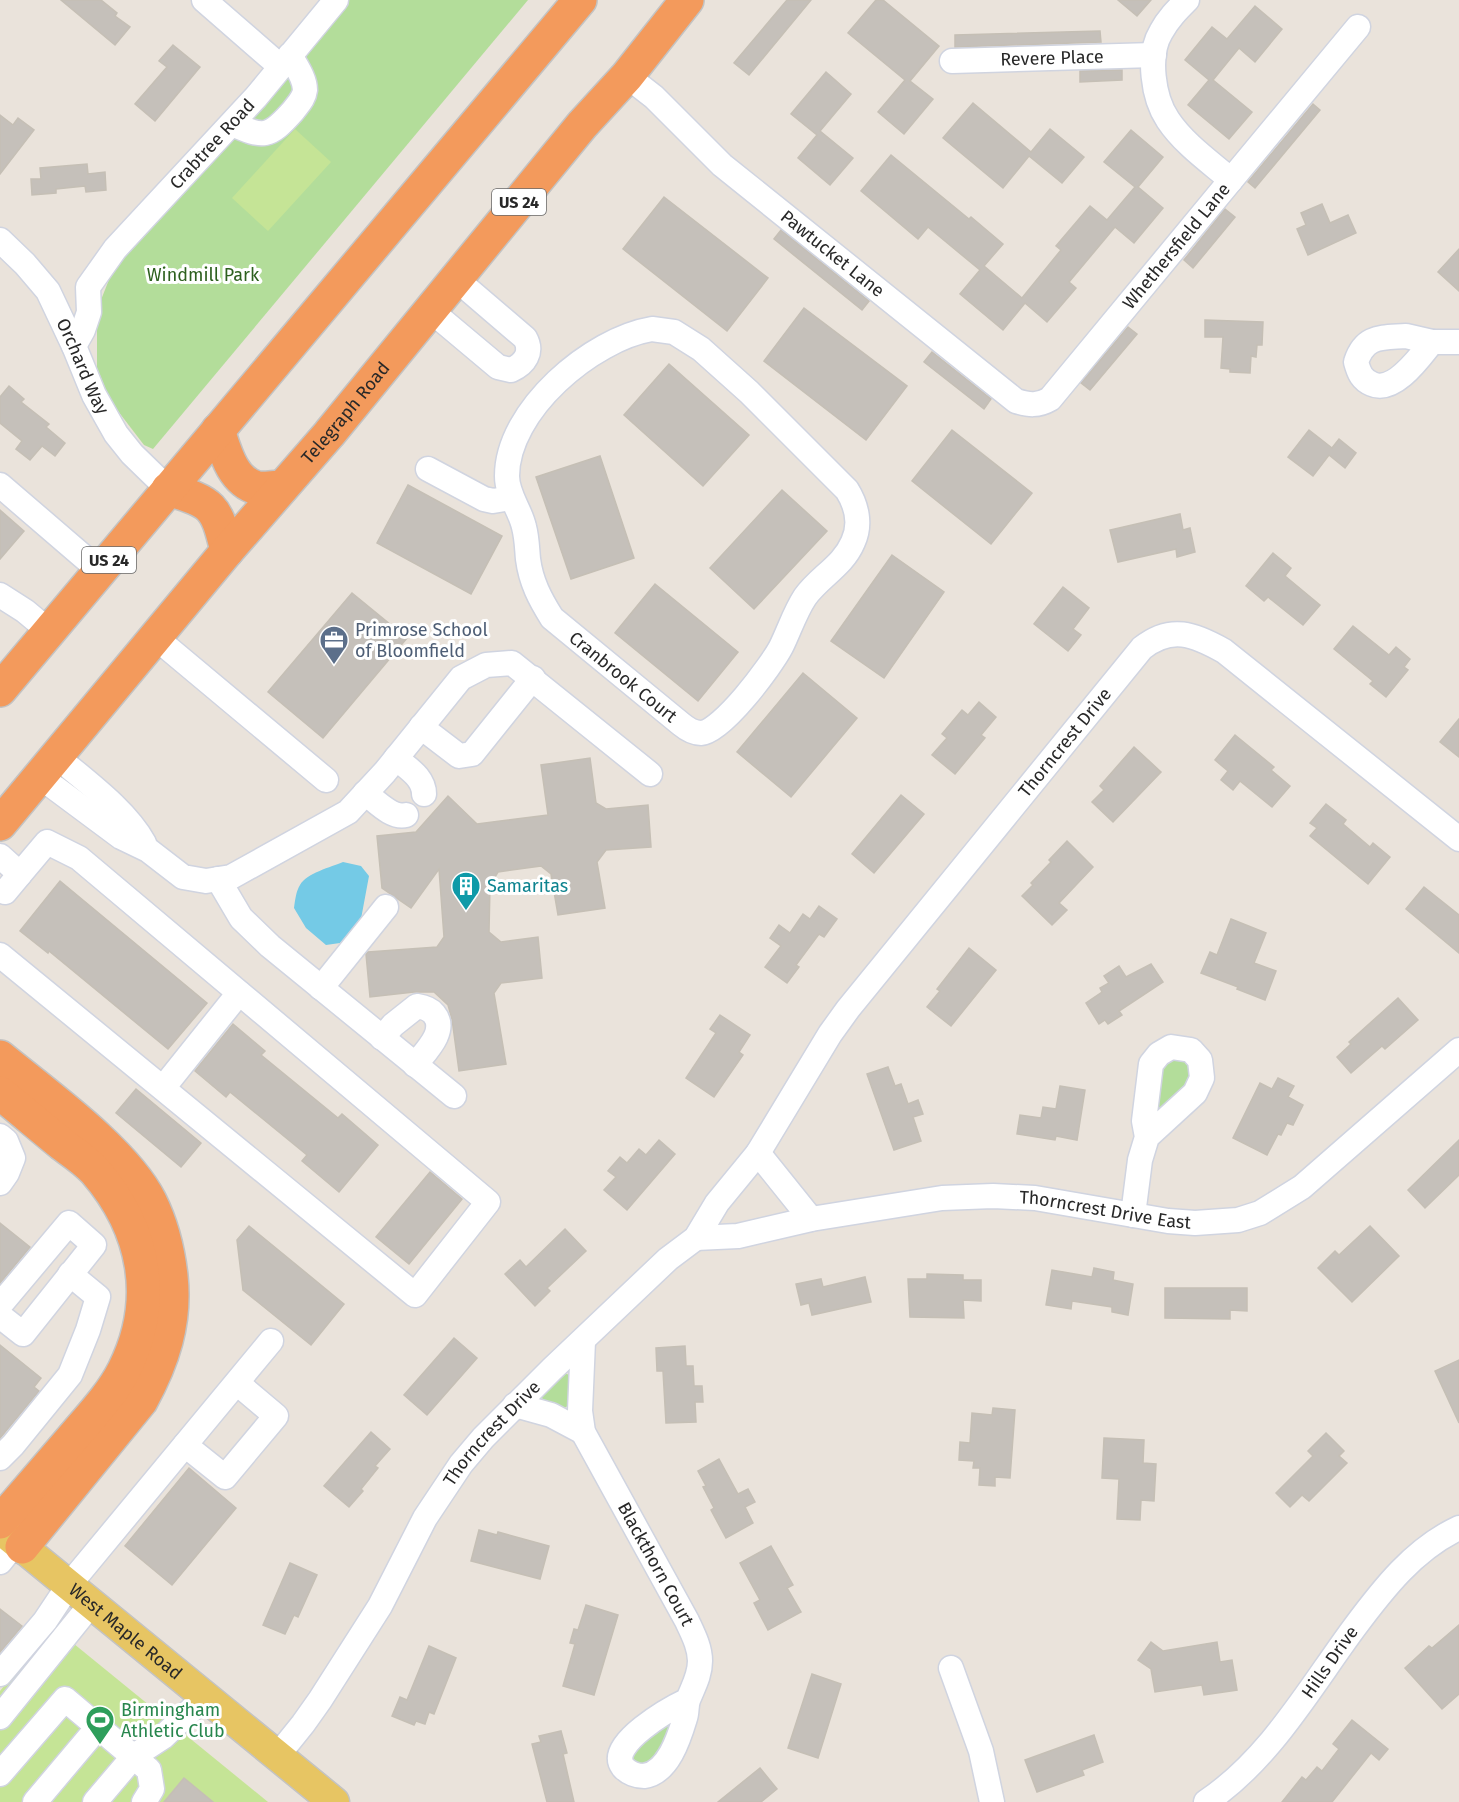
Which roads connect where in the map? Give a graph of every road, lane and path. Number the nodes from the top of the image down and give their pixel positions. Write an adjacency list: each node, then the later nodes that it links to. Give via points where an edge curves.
1 (204, 0): 8 (street)
2 (336, 0): 8 (street, Crabtree Road)
3 (580, 0): 24 (highway, US 24)
4 (687, 0): 10 (highway, Telegraph Road / US 24)
5 (1187, 0): 7 (street, Whethersfield Lane, via 1159,34)
6 (1358, 27): 12 (street)
7 (1154, 55): 9 (street, Revere Place); 12 (street, Whethersfield Lane, via 1156,89 1167,120)
8 (285, 61): 11 (street, Crabtree Road); 11 (street, via 302,77 303,98 272,132 256,135)
9 (952, 61)
10 (627, 76): 14 (highway, Telegraph Road / US 24); 23 (street, Pawtucket Lane, via 654,97 722,165 1016,401 1040,404)
11 (232, 124): 15 (street, Crabtree Road, via 133,227)
12 (1231, 180): 23 (street, Whethersfield Lane)
13 (0, 240): 16 (street, Orchard Way)
14 (456, 279): 17 (highway, Telegraph Road / US 24); 21 (street, via 525,338 529,345)
15 (88, 287): 16 (street, via 74,292); 20 (street, via 89,312)
16 (48, 291): 20 (street, Orchard Way)
17 (430, 310): 21 (street, via 498,367 512,370); 27 (highway, Telegraph Road / US 24)
18 (1431, 342): 19 (street)
19 (1459, 342)
20 (74, 346): 28 (street, Orchard Way, via 94,395 116,434)
21 (523, 361): 22 (street)
22 (551, 387): 29 (street, Cranbrook Court, via 531,412 512,449 507,473); 29 (street, Cranbrook Court, via 596,351 638,331 662,329 685,338 749,392 847,490 856,512 853,543 806,595 773,659 725,720 703,733 691,732 552,618 532,579 524,527)
23 (1050, 399)
24 (218, 430): 27 (highway, via 230,465 239,476 259,488); 28 (highway, US 24)
25 (428, 469): 29 (street, via 484,499)
26 (0, 485): 31 (street)
27 (282, 487): 30 (highway, Telegraph Road / US 24)
28 (168, 489): 30 (highway, via 210,506); 31 (highway, US 24)
29 (511, 498)
30 (227, 551): 34 (highway, Telegraph Road / US 24)
31 (100, 571): 33 (highway, US 24)
32 (0, 595): 33 (street)
33 (49, 632): 36 (highway, US 24)
34 (156, 638): 39 (highway, Telegraph Road / US 24); 41 (street)
35 (533, 678): 37 (street, via 512,663 486,665 460,678); 37 (street, via 472,754 459,756); 40 (street)
36 (0, 690)
37 (421, 727): 38 (street)
38 (396, 758): 42 (street); 43 (street, via 420,780)
39 (48, 766): 45 (highway, Telegraph Road / US 24); 48 (street, via 121,837 148,850 183,877)
40 (650, 774)
41 (326, 780)
42 (365, 793): 44 (street, via 394,814); 48 (street, via 348,812 309,835 231,877)
43 (424, 794)
44 (406, 815)
45 (0, 824)
46 (1459, 839): 63 (street, Thorncrest Drive, via 1224,651 1190,635 1170,634 1154,639 1142,648 848,1009)
47 (0, 856): 49 (street)
48 (218, 879): 52 (street, via 241,918)
49 (6, 888): 53 (street, via 47,842 79,858)
50 (386, 907): 52 (street)
51 (0, 955): 58 (street)
52 (321, 988): 54 (street)
53 (239, 993): 58 (street); 58 (street, via 488,1203 415,1295)
54 (382, 1038): 57 (street); 57 (street, via 417,1006 433,1013 439,1029)
55 (1459, 1050): 65 (street, Thorncrest Drive East, via 1321,1172 1260,1213 1238,1220 1195,1223)
56 (0, 1057): 79 (highway, via 100,1140 132,1174 160,1223 173,1296 164,1354 141,1401)
57 (415, 1065): 60 (street)
58 (163, 1088)
59 (0, 1092): 79 (highway, via 93,1169 109,1189 136,1240 144,1298 140,1325 115,1385)
60 (454, 1096)
61 (0, 1136): 64 (street, via 13,1158)
62 (1147, 1137): 65 (street)
63 (758, 1153): 66 (street); 67 (street, Thorncrest Drive, via 717,1203)
64 (0, 1183)
65 (1133, 1215): 66 (street, Thorncrest Drive East, via 1044,1199 993,1196 942,1198)
66 (811, 1219): 67 (street, Thorncrest Drive East, via 738,1236)
67 (696, 1238): 72 (street, Thorncrest Drive, via 660,1265)
68 (70, 1274): 69 (street, via 94,1245 69,1223); 70 (street, via 23,1334); 77 (street, via 98,1297 88,1330 70,1375)
69 (0, 1305)
70 (0, 1316)
71 (271, 1341): 73 (street)
72 (583, 1341): 74 (street, Thorncrest Drive); 75 (street, Blackthorn Court)
73 (237, 1383): 76 (street); 76 (street, via 276,1416 269,1425 225,1477)
74 (515, 1405): 75 (street, via 551,1415); 87 (street, Thorncrest Drive, via 446,1484 380,1606 320,1700)
75 (583, 1432): 84 (street, Blackthorn Court, via 695,1639 699,1666)
76 (185, 1445): 80 (street)
77 (0, 1458)
78 (1459, 1528): 95 (street, Hills Drive, via 1409,1562 1365,1613 1266,1748)
79 (6, 1540): 80 (main road, West Maple Road)
80 (80, 1594): 82 (street, via 45,1621); 83 (main road, West Maple Road); 85 (street)
81 (951, 1668): 94 (street, via 981,1751)
82 (0, 1674)
83 (206, 1696): 87 (main road, West Maple Road); 88 (street, via 163,1737)
84 (688, 1700)
85 (0, 1717)
86 (99, 1726): 88 (street); 89 (street, via 65,1699); 90 (street)
87 (278, 1755): 93 (main road, West Maple Road)
88 (134, 1756): 91 (street); 92 (street, via 149,1770 152,1780 152,1789)
89 (0, 1774)
90 (35, 1802)
91 (95, 1802)
92 (144, 1802)
93 (334, 1802)
94 (992, 1802)
95 (1206, 1802)

